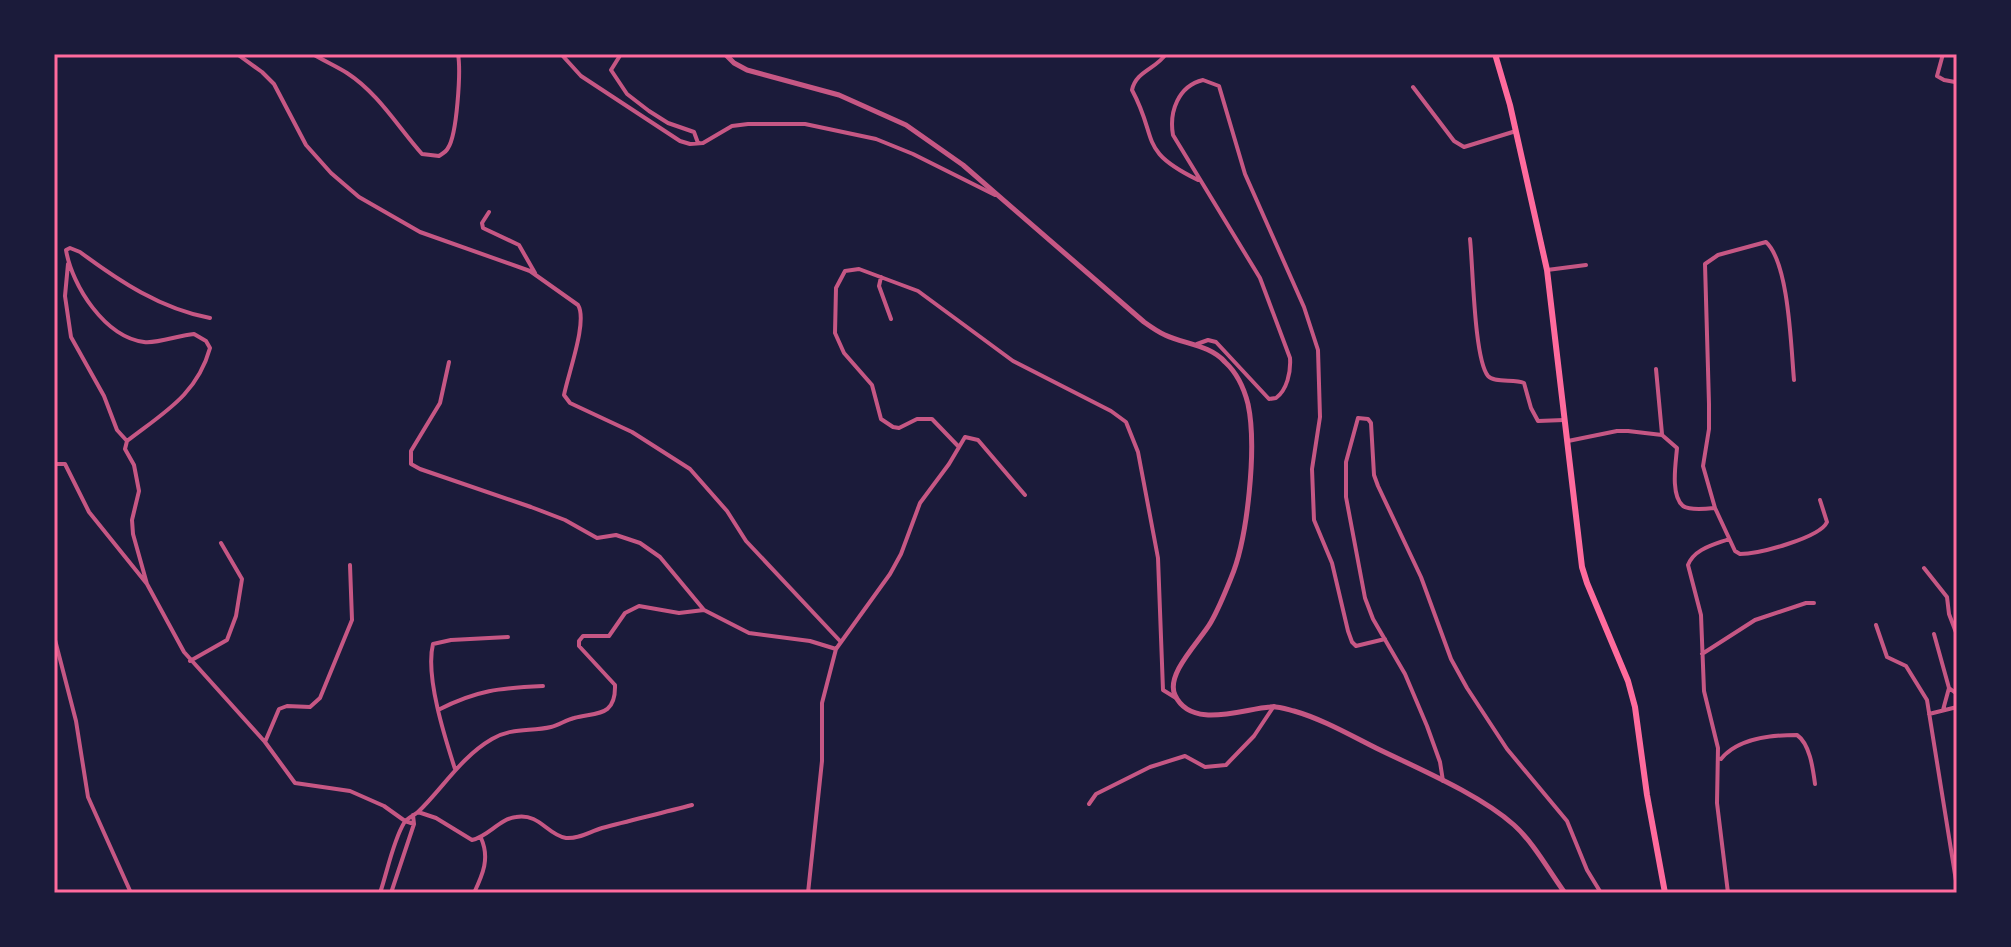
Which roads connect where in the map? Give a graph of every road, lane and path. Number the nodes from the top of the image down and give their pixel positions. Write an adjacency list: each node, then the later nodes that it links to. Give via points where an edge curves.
1 (237, 54): 21 (street, via 274,84 306,145 359,197 420,232)
2 (313, 54): 3 (street, via 361,84 422,154 439,156 452,135)
3 (458, 54)
4 (561, 54): 13 (street, via 581,76 680,141)
5 (621, 54): 13 (street, via 611,70 627,94 668,123 694,132)
6 (725, 54): 15 (street, via 747,70 839,95 906,125)
7 (1166, 54): 14 (street, via 1140,75 1132,90 1153,149)
8 (1495, 54): 12 (main road)
9 (1943, 54): 10 (street, via 1937,76)
10 (1955, 82)
11 (1413, 87): 12 (street, via 1464,147)
12 (1516, 131): 20 (main road)
13 (698, 143): 15 (street, via 732,126 805,124 898,147)
14 (1199, 180): 25 (street, via 1260,278 1277,320 1290,358 1282,392 1276,398 1265,396 1216,342); 50 (street, via 1173,135 1172,114 1182,93 1196,81 1208,80 1219,86 1251,189 1318,350 1314,520 1332,563 1348,631 1356,646)
15 (995, 195): 25 (street, via 1144,322)
16 (489, 212): 21 (street, via 483,228 519,245)
17 (1470, 239): 29 (street, via 1479,352 1487,374 1494,380 1524,383 1538,421)
18 (68, 262): 23 (street, via 70,248 139,292); 31 (street, via 65,296 71,337); 31 (street, via 112,330 145,342 194,334 210,348 195,385)
19 (1586, 265): 20 (street)
20 (1547, 270): 29 (main road)
21 (536, 275): 51 (street, via 582,312 564,395 570,403 632,432 690,469 746,541)
22 (881, 277): 24 (street, via 879,286); 33 (street, via 854,269 840,278 837,343 872,385 881,419 899,428 932,419); 58 (street, via 918,291 1013,361 1126,422 1138,452 1158,558 1163,690)
23 (210, 318)
24 (891, 319)
25 (1196, 345): 58 (street, via 1223,359 1243,387 1250,468 1233,574 1211,622 1175,678)
26 (449, 362): 44 (street, via 440,403 411,451 411,464 565,520 597,538 616,535 640,543 660,557)
27 (1656, 369): 30 (street)
28 (1794, 380): 37 (street, via 1786,296 1774,250 1766,242 1718,255 1705,264 1709,429 1703,466)
29 (1564, 420): 32 (main road)
30 (1662, 435): 32 (street, via 1617,431); 37 (street, via 1677,448 1676,493 1682,505)
31 (127, 441): 42 (street, via 139,491 133,534)
32 (1568, 441): 85 (main road, via 1582,567 1635,707)
33 (958, 446): 35 (street, via 965,437 978,440); 51 (street, via 920,503 890,574)
34 (54, 464): 42 (street, via 65,464 89,512)
35 (1025, 495)
36 (1820, 500): 38 (street, via 1827,522 1821,531 1746,554 1735,551)
37 (1715, 508): 38 (street)
38 (1729, 539): 53 (street, via 1703,549 1688,565 1701,615)
39 (221, 543): 54 (street, via 242,579 236,616 227,640)
40 (350, 565): 64 (street, via 352,620 320,698 310,707 279,709)
41 (1924, 568): 47 (street, via 1947,597)
42 (147, 584): 54 (street)
43 (1814, 603): 53 (street, via 1755,620)
44 (704, 610): 52 (street, via 749,633); 66 (street, via 679,613 639,606 625,613 609,636 580,638 579,646 615,685 605,710 493,738)
45 (1876, 625): 63 (street, via 1887,657 1911,671)
46 (1934, 634): 56 (street)
47 (1957, 635)
48 (54, 636): 78 (street, via 88,797)
49 (508, 637): 61 (street, via 433,644)
50 (1385, 639): 67 (street, via 1427,726); 84 (street, via 1365,598 1346,497 1346,462 1358,418 1371,423 1374,475 1451,659 1507,749 1567,821)
51 (840, 641): 52 (street)
52 (836, 649): 82 (street, via 822,703 822,761)
53 (1702, 654): 65 (street, via 1704,691)
54 (190, 661): 64 (street)
55 (543, 686): 61 (street, via 482,691)
56 (1949, 688): 57 (street); 62 (street)
57 (1957, 694)
58 (1176, 698): 59 (street, via 1194,712 1209,715)
59 (1274, 706): 67 (street, via 1321,721); 69 (street, via 1226,765 1205,767 1185,756 1168,760 1096,794)
60 (1957, 707): 62 (street)
61 (438, 710): 66 (street)
62 (1943, 710): 63 (street)
63 (1929, 714): 77 (street)
64 (265, 742): 72 (street, via 295,783 350,791)
65 (1720, 760): 68 (street, via 1747,742 1797,735 1813,766); 86 (street, via 1717,803)
66 (455, 769): 71 (street)
67 (1443, 781): 83 (street, via 1504,816)
68 (1815, 784)
69 (1089, 804)
70 (692, 805): 74 (street, via 577,838 560,836 539,821 514,817)
71 (416, 814): 72 (street); 73 (street); 74 (street, via 436,818 472,840)
72 (405, 821): 73 (street); 75 (street)
73 (414, 824): 76 (street)
74 (481, 838): 81 (street, via 487,858)
75 (386, 875): 76 (street); 79 (street)
76 (396, 878): 80 (street)
77 (1957, 887)
78 (131, 893)
79 (380, 893)
80 (391, 893)
81 (474, 893)
82 (808, 893)
83 (1565, 893)
84 (1601, 893)
85 (1665, 893)
86 (1728, 893)

